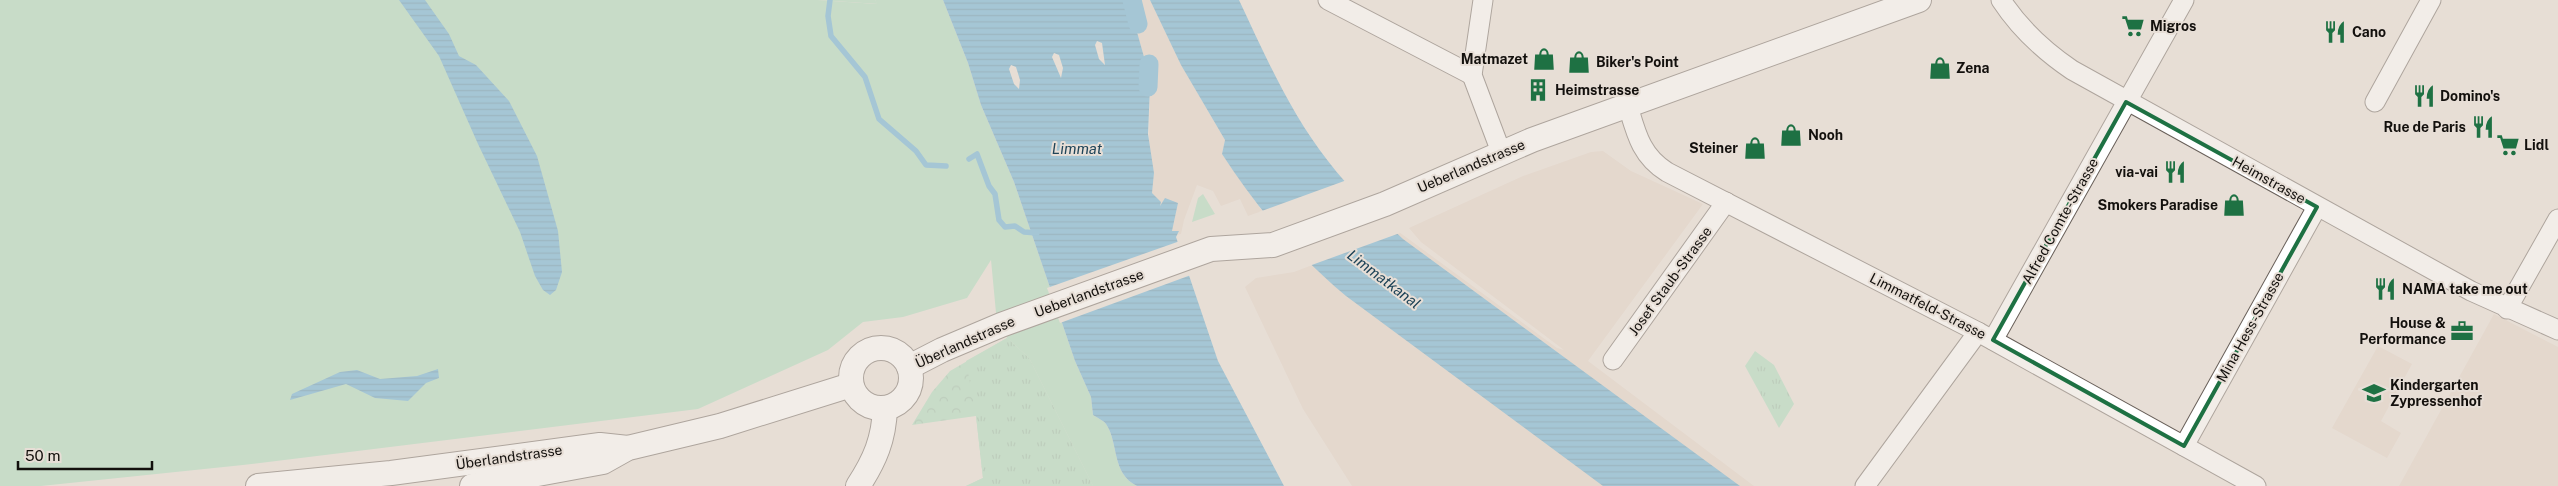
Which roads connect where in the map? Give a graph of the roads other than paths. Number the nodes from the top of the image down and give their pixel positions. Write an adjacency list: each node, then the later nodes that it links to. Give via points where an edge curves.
1 (1328, 0): 7 (street)
2 (1483, 0): 8 (street)
3 (1919, 0): 11 (main road, Ueberlandstrasse)
4 (2001, 0): 9 (street, Heimstrasse, via 2036,43)
5 (2184, 0): 9 (street, Alfred Comte-Strasse)
6 (2431, 0): 10 (street)
7 (1353, 6): 8 (street)
8 (1472, 76): 12 (street)
9 (2126, 102): 14 (street, Heimstrasse); 19 (street, Alfred Comte-Strasse)
10 (2375, 102)
11 (1628, 106): 12 (main road, Ueberlandstrasse); 13 (street, Limmatfeld-Strasse, via 1638,140 1649,158 1672,175)
12 (1501, 152): 17 (main road, Ueberlandstrasse, via 1385,204 1273,245 1210,249)
13 (1726, 202): 19 (street, Limmatfeld-Strasse); 20 (street, Josef Staub-Strasse)
14 (2317, 207): 16 (street, Heimstrasse); 24 (street, Mina Hess-Strasse)
15 (2558, 220): 16 (street)
16 (2507, 308): 18 (street, Heimstrasse)
17 (1021, 317): 21 (main road, Überlandstrasse)
18 (2558, 330)
19 (1986, 336): 24 (street, Limmatfeld-Strasse); 29 (street, Alfred Comte-Strasse)
20 (1613, 360)
21 (910, 367): 22 (main road, Überlandstrasse, via 895,350 884,347 872,349 854,363); 23 (main road, Überlandstrasse, via 909,389 904,398)
22 (851, 385): 23 (main road, via 855,394 868,405); 25 (main road, Überlandstrasse, via 720,426)
23 (885, 408): 28 (main road, via 885,427 880,445)
24 (2184, 446): 30 (street, Limmatfeld-Strasse)
25 (628, 448): 26 (main road, Überlandstrasse, via 600,445 391,473); 27 (main road, Überlandstrasse, via 603,462)
26 (258, 486)
27 (472, 486)
28 (858, 486)
29 (1865, 486)
30 (2256, 486)

